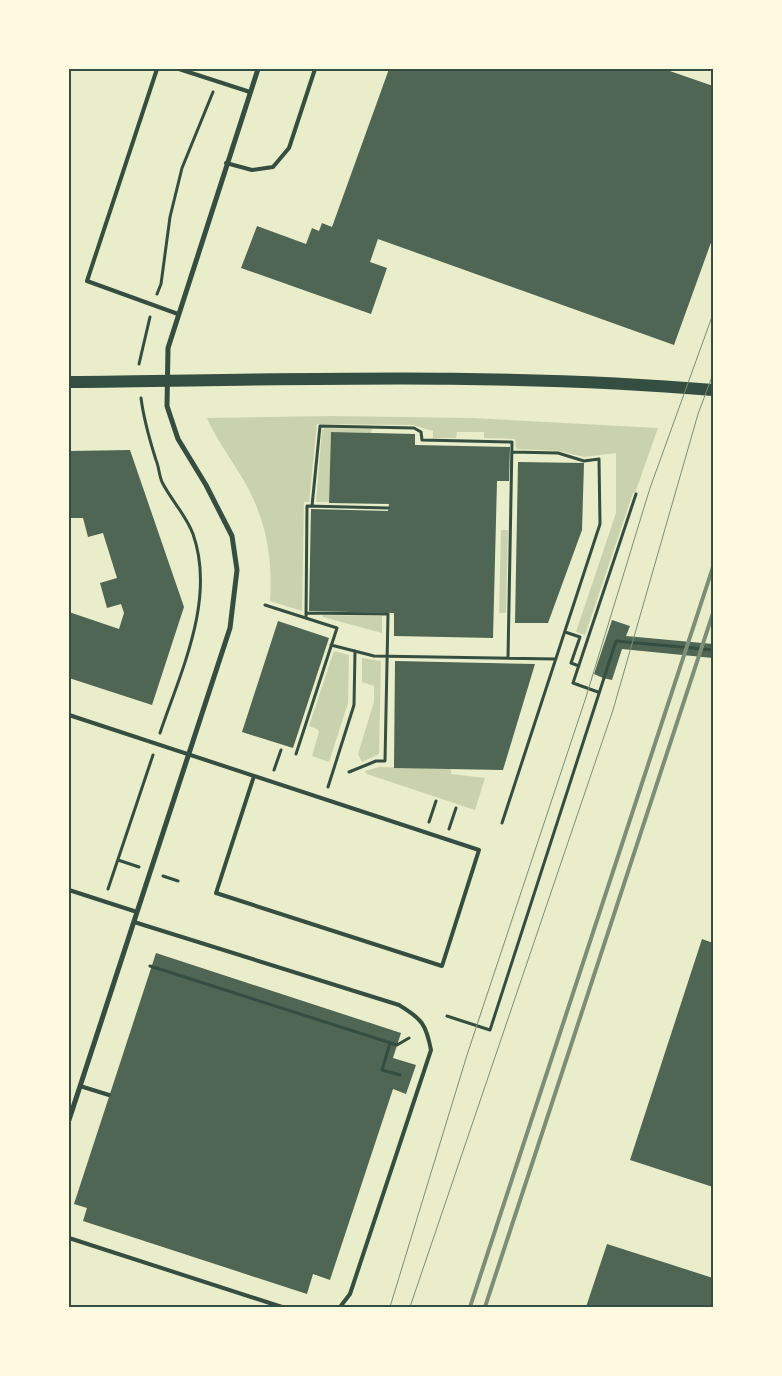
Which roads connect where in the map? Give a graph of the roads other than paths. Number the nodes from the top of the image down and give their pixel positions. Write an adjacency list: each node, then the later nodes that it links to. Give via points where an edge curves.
1 (157, 69): 7 (lane, via 87,281)
2 (180, 69): 5 (lane)
3 (258, 69): 5 (street)
4 (315, 69): 6 (lane, via 289,148 273,167 252,170)
5 (250, 92): 6 (street)
6 (226, 163): 7 (street)
7 (178, 314): 11 (street, via 168,348 167,406 178,440 232,536 238,570 230,628)
8 (69, 382): 9 (main road, via 253,378 475,379 639,384)
9 (713, 390)
10 (69, 715): 11 (lane)
11 (188, 755): 12 (lane); 14 (street)
12 (254, 776): 12 (lane, via 479,850 442,966 216,893)
13 (69, 890): 14 (lane)
14 (137, 912): 15 (street)
15 (134, 922): 16 (street); 21 (lane, via 399,1005 417,1016 426,1028 431,1050 350,1294)
16 (80, 1086): 17 (lane); 18 (street)
17 (109, 1095)
18 (69, 1120)
19 (69, 1238): 20 (lane)
20 (282, 1307)
21 (340, 1307)

